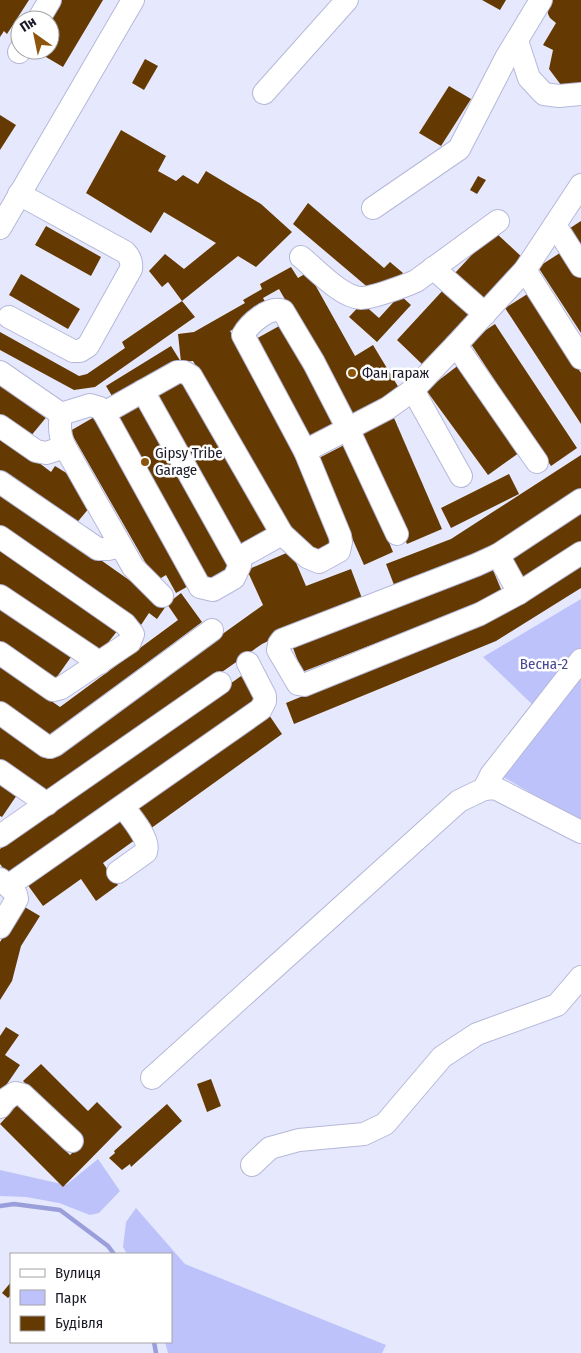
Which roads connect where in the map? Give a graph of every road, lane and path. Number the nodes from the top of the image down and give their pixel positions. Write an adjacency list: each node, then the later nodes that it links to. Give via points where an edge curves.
1 (133, 0): 8 (street)
2 (347, 0): 5 (street)
3 (541, 0): 4 (street)
4 (517, 41): 6 (street, via 529,78 544,94); 9 (street, via 459,149)
5 (264, 93)
6 (581, 94)
7 (580, 188): 11 (street)
8 (19, 194): 12 (street); 18 (street, via 125,252 132,263 88,346 80,351 72,351)
9 (372, 208)
10 (498, 221): 15 (street)
11 (555, 225): 14 (street); 16 (street)
12 (0, 228)
13 (301, 256): 15 (street, via 342,291 361,298 403,287)
14 (581, 266)
15 (433, 268): 17 (street)
16 (524, 270): 17 (street); 20 (street)
17 (485, 314): 19 (street)
18 (9, 317)
19 (456, 345): 22 (street); 30 (street)
20 (581, 358)
21 (0, 372): 25 (street)
22 (413, 390): 27 (street, via 388,408); 31 (street)
23 (143, 391): 24 (street); 34 (street, via 177,372 191,376); 40 (street)
24 (104, 413): 25 (street, via 90,405); 40 (street, via 200,587 213,590 234,578 240,565)
25 (61, 414): 28 (street, via 59,427)
26 (0, 426): 28 (street, via 36,451 46,453)
27 (348, 429): 29 (street); 29 (street, via 283,311 277,308 270,310 243,335); 35 (street)
28 (65, 447): 37 (street)
29 (305, 451): 34 (street, via 342,542 339,551 320,562 307,557)
30 (537, 462)
31 (461, 476)
32 (0, 482): 37 (street, via 98,549)
33 (581, 500): 39 (street)
34 (282, 534): 40 (street)
35 (397, 534)
36 (0, 537): 48 (street, via 125,624 133,634 130,642)
37 (121, 546): 43 (street, via 133,567)
38 (581, 553): 41 (street)
39 (498, 555): 41 (street); 41 (street, via 282,640 278,650 298,684 304,685 480,614)
40 (237, 559)
41 (519, 593)
42 (0, 596): 48 (street)
43 (162, 596)
44 (212, 630): 50 (street, via 56,745 46,746)
45 (0, 654): 48 (street, via 52,690 61,688)
46 (581, 660): 52 (street, via 491,775)
47 (248, 663): 54 (street, via 265,696 261,709)
48 (100, 664)
49 (220, 683): 53 (street)
50 (0, 713)
51 (0, 771): 53 (street)
52 (484, 789): 55 (street, via 495,788); 61 (street, via 459,801)
53 (47, 804): 56 (street)
54 (123, 806): 57 (street, via 148,847 146,852); 58 (street)
55 (581, 832)
56 (1, 833)
57 (118, 872)
58 (4, 882): 59 (street, via 17,899)
59 (0, 927)
60 (581, 978): 64 (street, via 557,1005 477,1034 442,1058 385,1124 364,1134 298,1140 270,1148)
61 (152, 1078)
62 (0, 1107): 63 (street, via 15,1093 23,1095)
63 (72, 1141)
64 (252, 1165)

